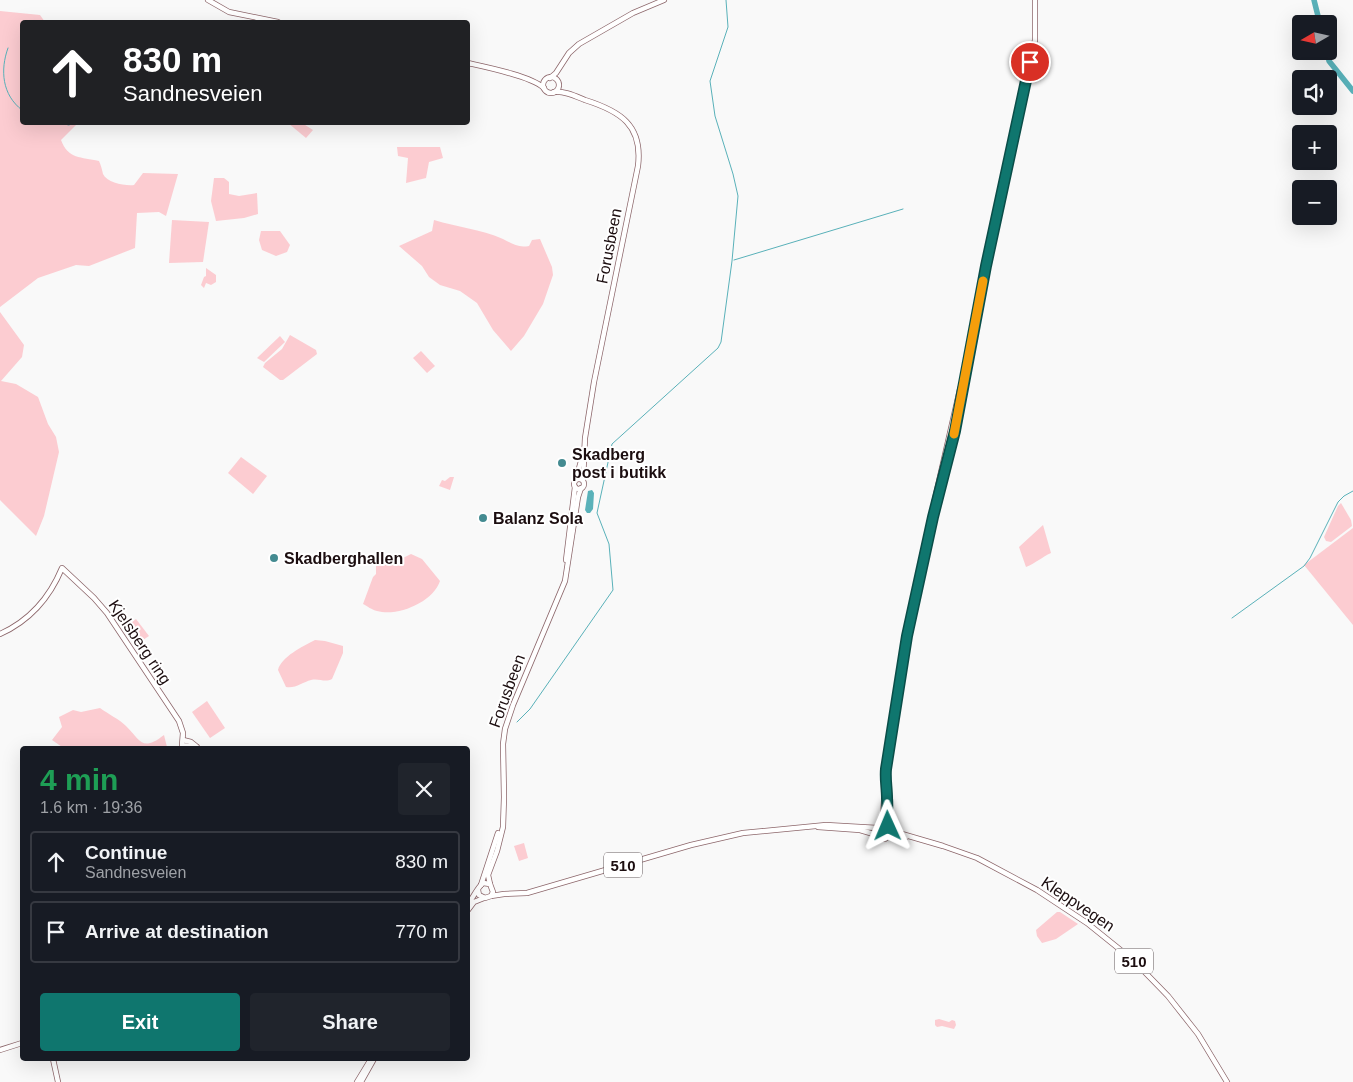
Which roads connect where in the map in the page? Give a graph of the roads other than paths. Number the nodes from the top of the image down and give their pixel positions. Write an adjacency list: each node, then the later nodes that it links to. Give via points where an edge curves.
1 (208, 0): 4 (main road, via 229,12)
2 (664, 0): 6 (main road, via 633,13 586,40 569,53)
3 (1035, 0): 13 (main road, via 1035,40)
4 (268, 20)
5 (470, 63): 8 (main road, Forusbeen)
6 (561, 67): 7 (main road); 9 (main road)
7 (548, 79): 8 (main road, Forusbeen); 9 (main road, Forusbeen); 10 (main road)
8 (530, 81): 10 (main road, Forusbeen)
9 (558, 83): 11 (main road); 12 (main road, Forusbeen)
10 (544, 88): 11 (main road, Forusbeen)
11 (554, 92): 12 (main road, Forusbeen)
12 (573, 95): 14 (main road, Forusbeen, via 622,116 637,138 639,152)
13 (964, 378): 19 (main road); 19 (main road, via 955,431)
14 (586, 438): 15 (main road, Forusbeen); 16 (main road, Forusbeen)
15 (576, 479): 16 (main road); 17 (main road, Forusbeen)
16 (583, 480): 18 (main road, Forusbeen)
17 (575, 487): 18 (main road); 20 (main road, Forusbeen)
18 (581, 488): 20 (main road, Forusbeen)
19 (933, 517): 23 (main road, via 907,636)
20 (562, 587): 24 (main road, Forusbeen, via 507,722 503,744)
21 (0, 634): 22 (main road, Kjelsberg ring, via 22,621 44,600 62,568 107,613 176,716 183,742)
22 (193, 746)
23 (885, 780): 26 (main road, via 883,816); 27 (main road)
24 (503, 810): 31 (main road, Forusbeen, via 494,851); 32 (main road, Forusbeen, via 499,843 488,877)
25 (807, 826): 26 (main road, Kleppvegen / 510); 28 (main road, Kleppvegen / 510, via 860,830); 34 (main road, Kleppvegen / 510, via 720,838 527,893)
26 (879, 827): 27 (main road, Kleppvegen / 510); 28 (main road)
27 (889, 828): 29 (main road); 30 (main road, Kleppvegen / 510)
28 (878, 836): 29 (main road, Kleppvegen / 510)
29 (888, 837): 30 (main road, Kleppvegen / 510)
30 (917, 839): 46 (main road, Kleppvegen / 510, via 956,850 997,868 1087,923 1133,960 1168,996 1198,1034)
31 (481, 885): 32 (main road); 33 (main road)
32 (491, 885): 34 (main road); 35 (main road, via 493,892)
33 (478, 890): 35 (main road, via 479,895); 36 (main road)
34 (504, 894): 35 (main road, Kleppvegen / 510)
35 (488, 897): 37 (main road, 510, via 474,902)
36 (470, 901)
37 (470, 907)
38 (20, 1044): 39 (main road)
39 (0, 1050)
40 (53, 1061): 43 (main road)
41 (371, 1061): 44 (main road)
42 (371, 1061): 45 (main road)
43 (58, 1082)
44 (357, 1082)
45 (361, 1082)
46 (1227, 1082)

